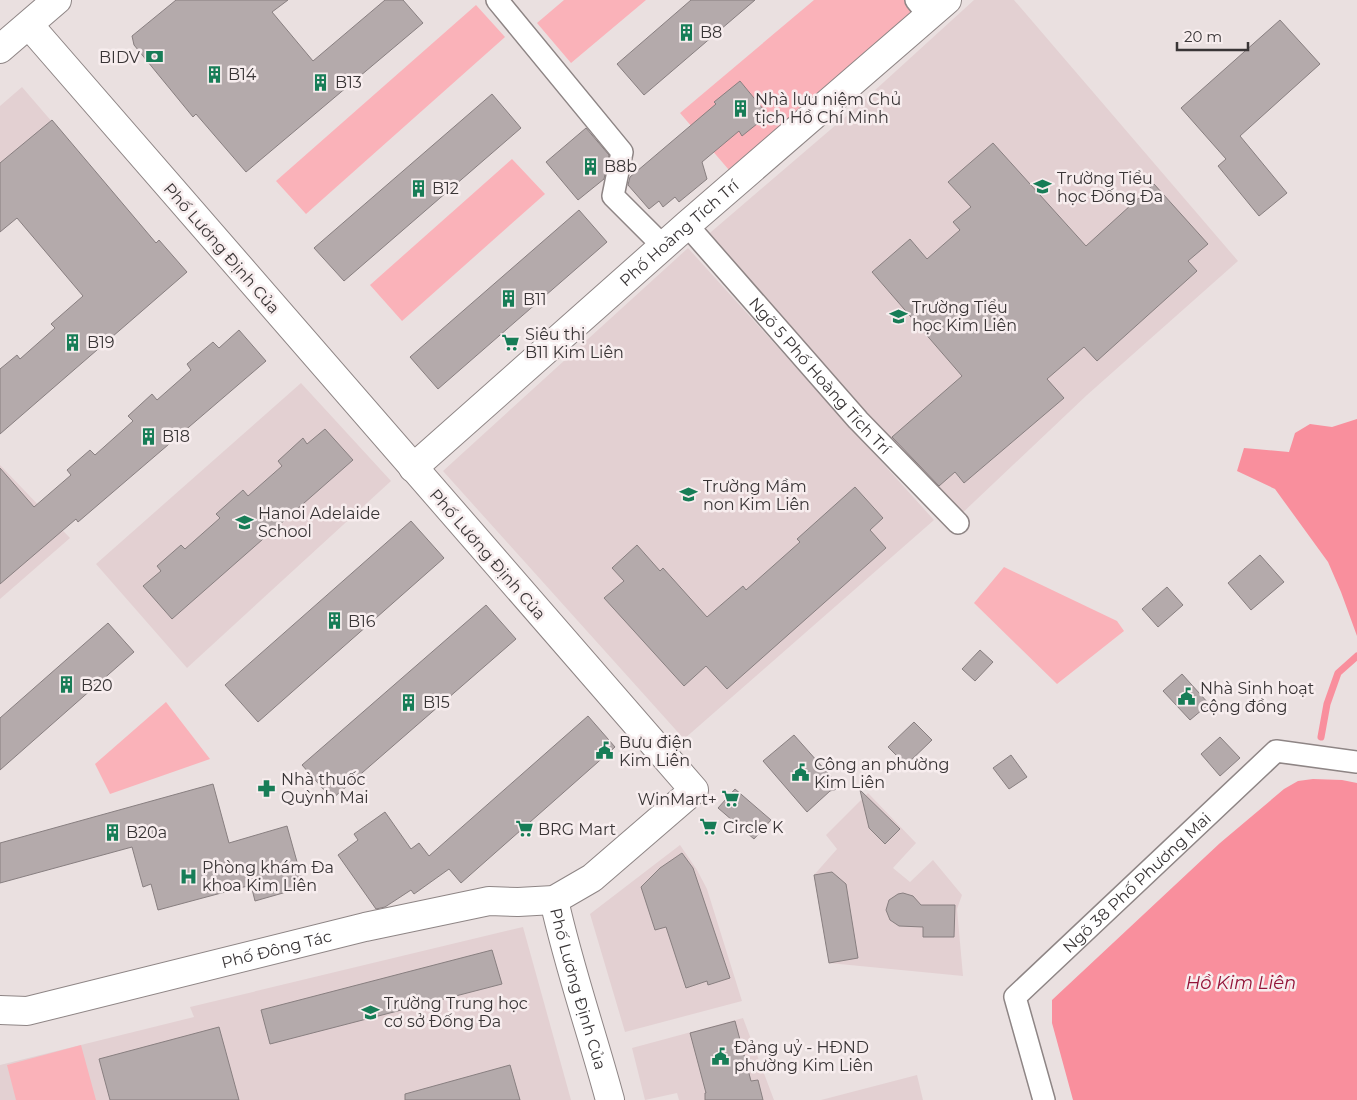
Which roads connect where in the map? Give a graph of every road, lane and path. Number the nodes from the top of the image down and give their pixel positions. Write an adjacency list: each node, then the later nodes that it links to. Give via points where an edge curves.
1 (56, 0): 4 (street)
2 (497, 0): 7 (street, via 622,152 613,196)
3 (930, 5): 6 (street, Phố Hoàng Tích Trí)
4 (28, 25): 5 (street); 8 (street, Phố Lương Định Của)
5 (0, 49)
6 (687, 225): 7 (street, Phố Hoàng Tích Trí); 9 (street, Ngõ 5 Phố Hoàng Tích Trí, via 858,420)
7 (664, 247): 8 (street, Phố Hoàng Tích Trí)
8 (412, 468): 11 (street, Phố Lương Định Của, via 694,790 592,878)
9 (958, 523)
10 (1357, 762): 14 (street, Ngõ 38 Phố Phương Mai, via 1276,751 1015,997)
11 (554, 900): 12 (street, Phố Đông Tác, via 489,901 365,927 27,1011); 13 (street, Phố Lương Định Của, via 565,950)
12 (0, 1010)
13 (610, 1100)
14 (1044, 1100)

